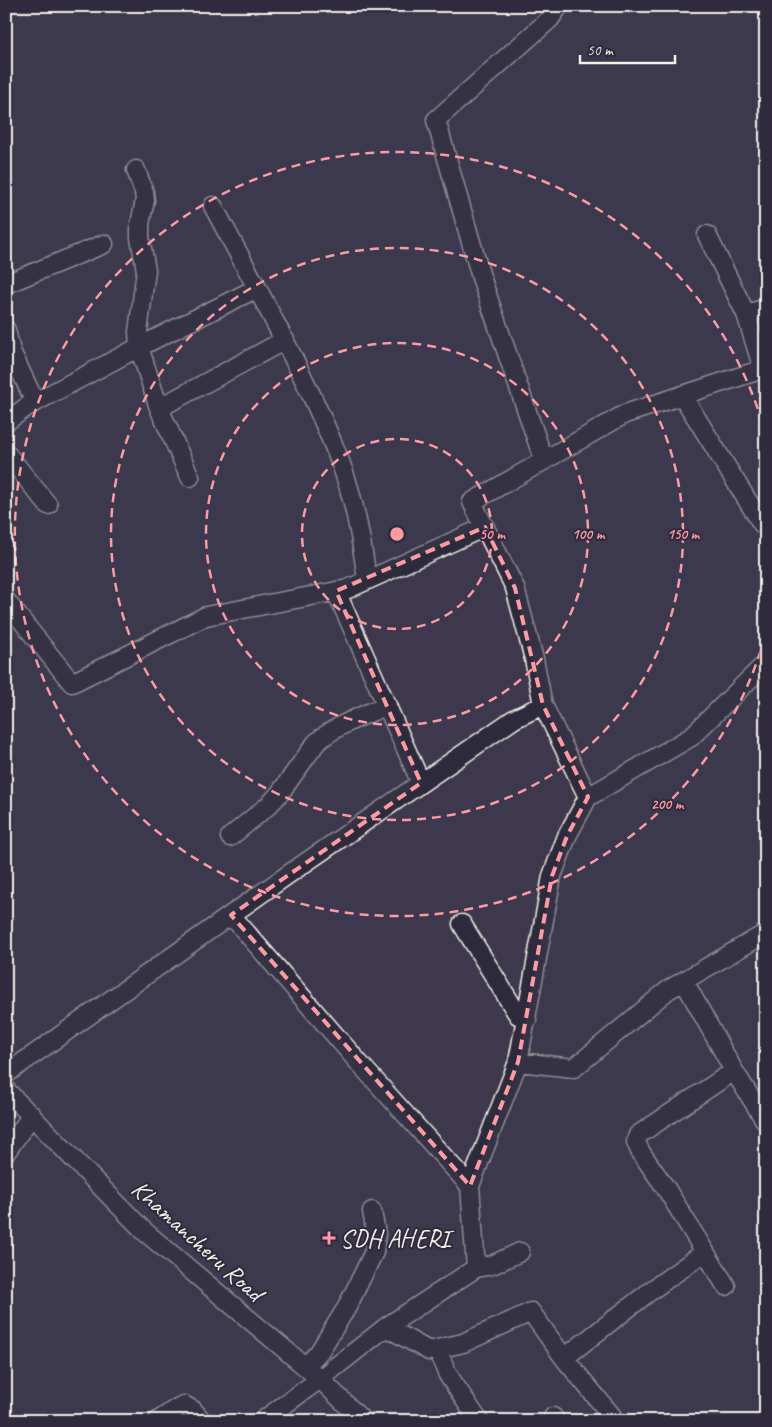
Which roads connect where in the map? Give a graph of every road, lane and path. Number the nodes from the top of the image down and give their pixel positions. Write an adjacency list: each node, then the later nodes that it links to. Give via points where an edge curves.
1 (559, 6): 19 (street, via 550,20 436,120 481,277)
2 (136, 170): 12 (street, via 145,200 140,224 146,270)
3 (213, 206): 7 (street)
4 (707, 235): 9 (street)
5 (104, 244): 6 (street)
6 (6, 284)
7 (257, 288): 11 (street); 12 (street)
8 (766, 308): 9 (street)
9 (746, 314): 13 (street)
10 (6, 330): 15 (street, via 11,351)
11 (285, 340): 16 (street); 24 (street, via 342,466 357,522)
12 (139, 347): 15 (street); 16 (street)
13 (764, 369): 14 (street)
14 (682, 396): 19 (street, via 625,414); 22 (street)
15 (34, 402): 17 (street)
16 (159, 408): 20 (street)
17 (6, 422)
18 (6, 453): 21 (street)
19 (544, 460): 23 (street, via 472,502)
20 (190, 477)
21 (48, 505)
22 (762, 524)
23 (484, 527): 24 (street); 29 (street, via 515,588)
24 (367, 580): 25 (street)
25 (336, 591): 26 (street, via 206,616 72,683); 28 (street)
26 (6, 600)
27 (766, 663): 31 (street, via 691,737)
28 (387, 705): 30 (street); 32 (street, via 330,732 316,743 269,805)
29 (543, 705): 30 (street, via 514,719); 31 (street)
30 (421, 783): 33 (street)
31 (588, 797): 37 (street, via 567,836 552,876)
32 (230, 837)
33 (231, 915): 40 (street); 45 (street)
34 (462, 924): 37 (street, via 518,1015)
35 (766, 933): 36 (street)
36 (684, 981): 38 (street, via 668,990 574,1068); 39 (street)
37 (527, 1020): 38 (street)
38 (518, 1062): 45 (street)
39 (734, 1071): 43 (street); 48 (street, via 638,1135 636,1142)
40 (6, 1074)
41 (6, 1090): 42 (street, Khamancheru Road)
42 (32, 1116): 44 (street); 54 (street, Khamancheru Road, via 144,1231)
43 (765, 1118)
44 (6, 1152)
45 (470, 1186): 49 (street)
46 (372, 1211): 54 (street, via 376,1234 374,1252 347,1307 319,1352)
47 (520, 1252): 49 (street, via 492,1265)
48 (705, 1252): 50 (street); 53 (street)
49 (476, 1268): 51 (street)
50 (726, 1286)
51 (386, 1327): 52 (street, via 429,1351); 55 (street)
52 (437, 1350): 53 (street, via 463,1343 531,1312); 60 (street, via 448,1375)
53 (564, 1358): 61 (street)
54 (306, 1366): 55 (street, Khamancheru Road)
55 (320, 1379): 58 (street); 59 (street, Khamancheru Road)
56 (158, 1421): 57 (street, via 184,1405)
57 (202, 1421)
58 (262, 1421)
59 (363, 1421)
60 (479, 1421)
61 (616, 1421)

